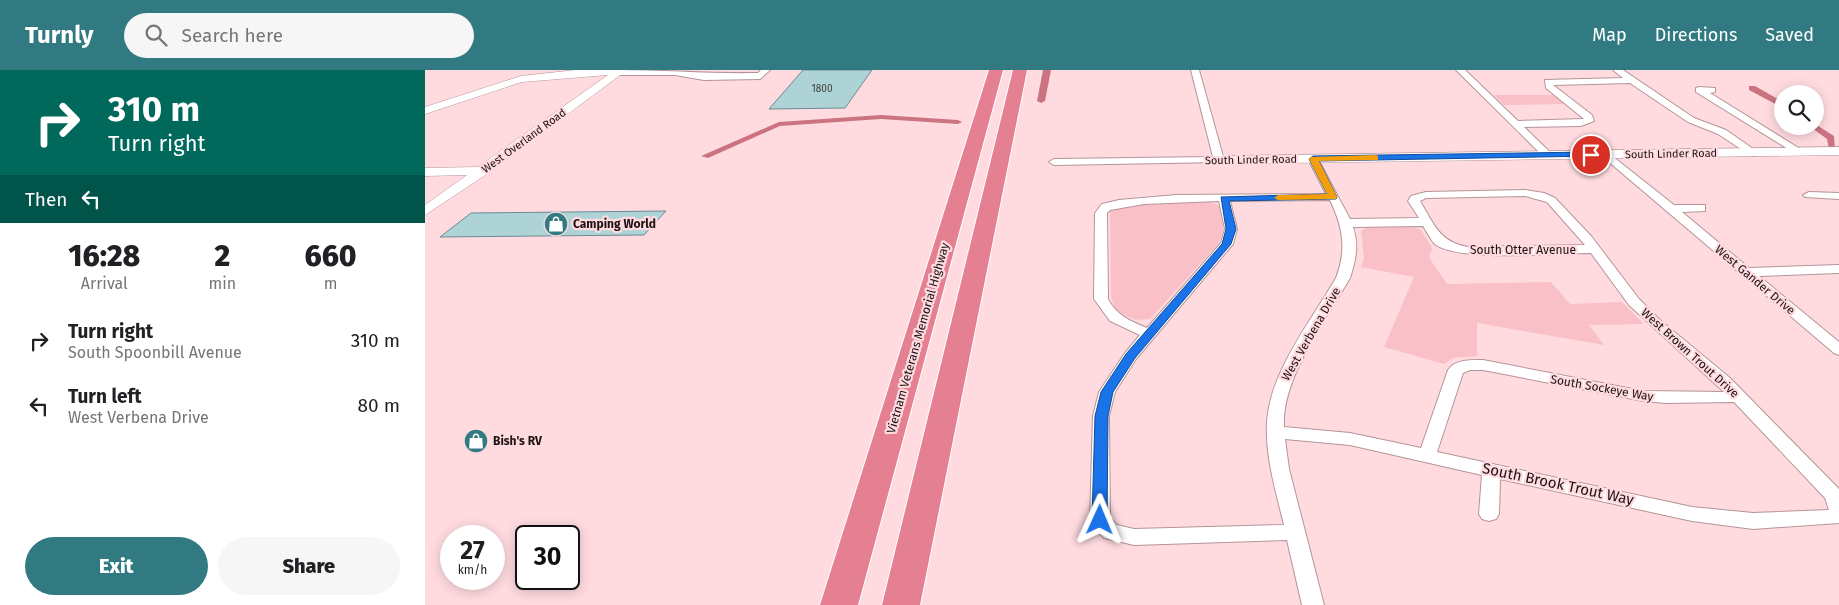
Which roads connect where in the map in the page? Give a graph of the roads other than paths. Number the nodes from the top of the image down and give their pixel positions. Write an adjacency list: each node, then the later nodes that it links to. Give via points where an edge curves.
1 (996, 70): 45 (highway, Vietnam Veterans Memorial Highway)
2 (1020, 70): 46 (highway)
3 (1195, 70): 20 (street)
4 (1460, 70): 13 (street)
5 (1617, 70): 10 (street)
6 (511, 71): 9 (street)
7 (621, 71): 8 (street, via 675,72 704,77); 9 (street); 22 (street, West Overland Road)
8 (763, 73)
9 (521, 79): 12 (street)
10 (1632, 80): 13 (street, via 1548,82 1589,117 1589,121); 16 (street, via 1691,120 1722,132)
11 (1712, 90): 15 (street, via 1699,90)
12 (425, 111)
13 (1515, 124): 18 (street)
14 (1839, 151): 15 (street, South Linder Road)
15 (1800, 152): 16 (street, South Linder Road)
16 (1754, 153): 17 (street, South Linder Road)
17 (1607, 154): 18 (street, South Linder Road); 29 (street, West Gander Drive)
18 (1548, 155): 19 (street, South Linder Road)
19 (1313, 159): 20 (street, South Linder Road); 26 (street, West Verbena Drive)
20 (1219, 160): 21 (street, South Linder Road)
21 (1054, 162)
22 (482, 171): 23 (street); 30 (street, West Overland Road)
23 (425, 172)
24 (1809, 195): 25 (street)
25 (1839, 196)
26 (1333, 197): 27 (street); 32 (street, West Verbena Drive)
27 (1224, 198): 36 (street, via 1231,229 1227,244); 36 (street, via 1138,202 1106,207 1101,213 1101,299 1105,310 1115,319)
28 (1701, 208): 29 (street)
29 (1671, 209): 35 (street, West Gander Drive)
30 (425, 211)
31 (1427, 222): 32 (street); 33 (street, South Otter Avenue, via 1439,241 1451,248); 33 (street, West Brown Trout Drive, via 1415,204 1415,198 1426,194 1540,195 1551,200)
32 (1346, 223): 39 (street, West Verbena Drive, via 1352,244 1350,264 1285,377 1277,404)
33 (1595, 249): 38 (street, West Brown Trout Drive, via 1634,302)
34 (1839, 269): 35 (street)
35 (1745, 272): 37 (street, West Gander Drive)
36 (1150, 334): 44 (street, via 1122,367 1107,392 1101,416 1100,520 1111,532 1134,537)
37 (1839, 350)
38 (1738, 397): 40 (street, South Sockeye Way, via 1643,396 1468,365 1456,370); 42 (street, West Brown Trout Drive, via 1833,495)
39 (1276, 432): 40 (street, South Brook Trout Way, via 1350,439); 44 (street, West Verbena Drive, via 1278,460)
40 (1427, 456): 41 (street, South Brook Trout Way)
41 (1491, 470): 42 (street, South Brook Trout Way, via 1723,518 1753,521 1825,519); 43 (street)
42 (1839, 512)
43 (1489, 514)
44 (1296, 532): 47 (street, West Verbena Drive)
45 (839, 605)
46 (901, 605)
47 (1313, 605)

